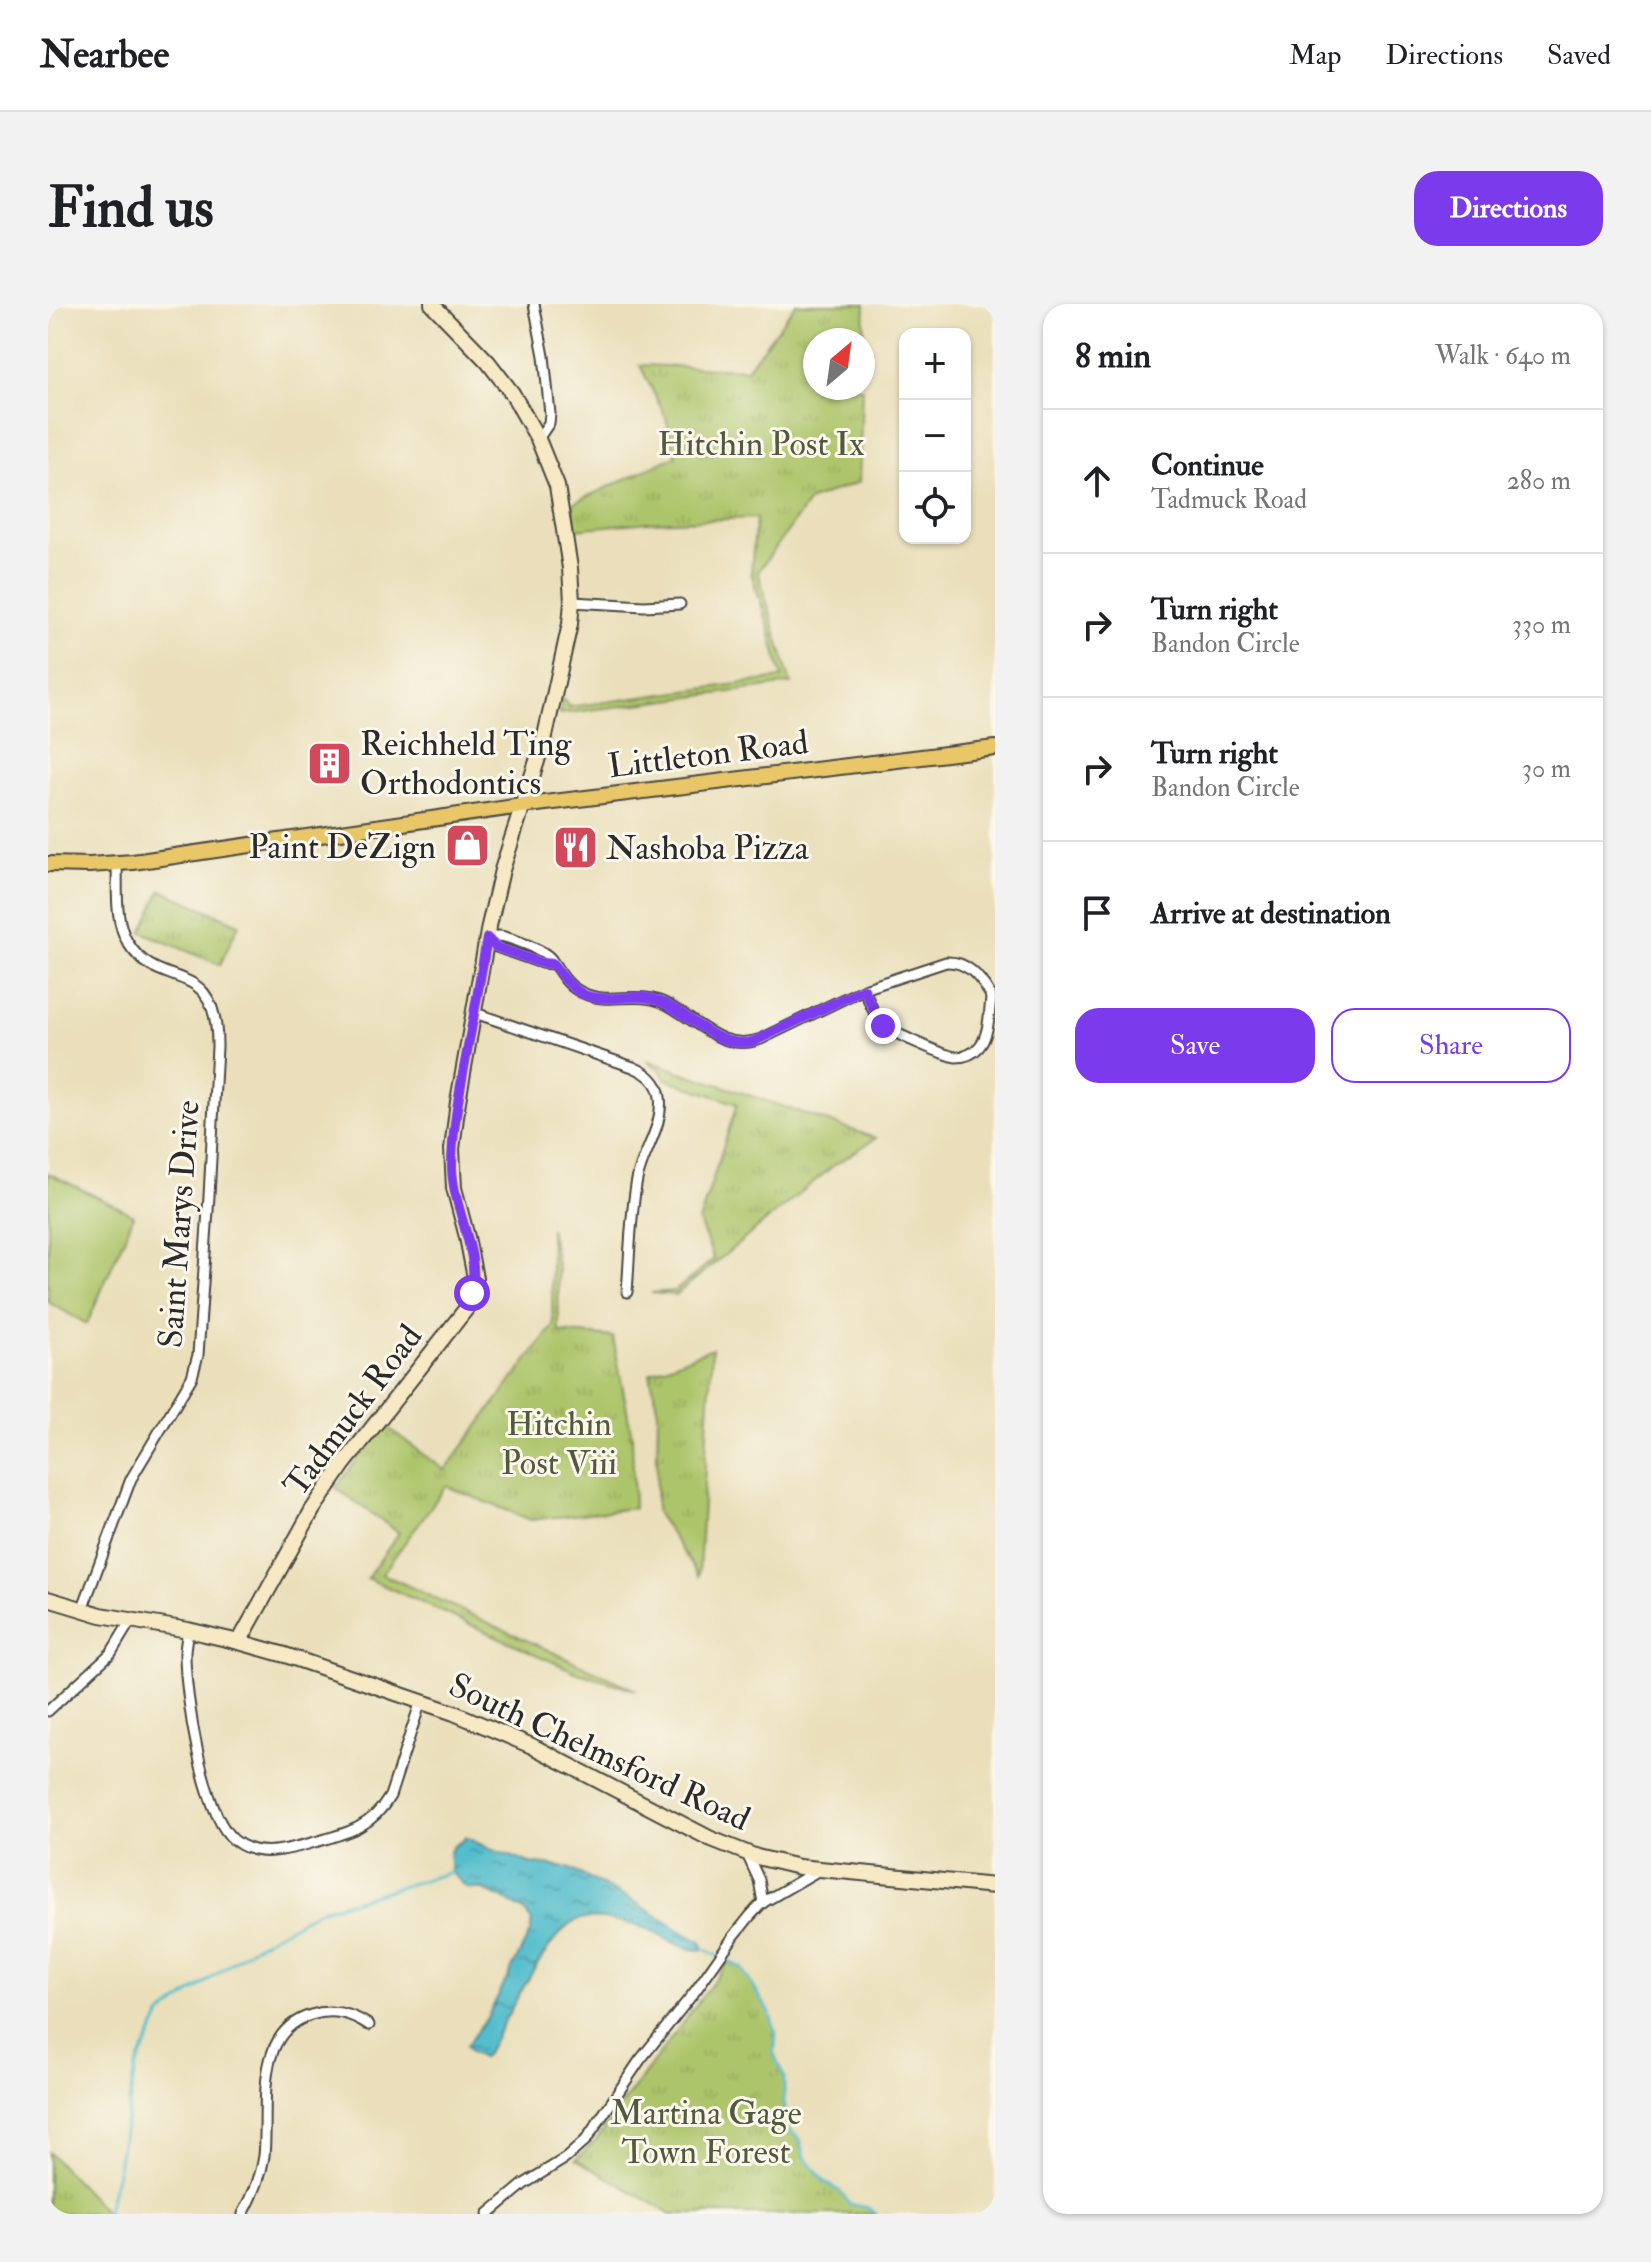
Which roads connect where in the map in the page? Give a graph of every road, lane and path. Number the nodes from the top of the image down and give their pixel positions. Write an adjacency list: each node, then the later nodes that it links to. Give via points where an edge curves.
1 (432, 304): 3 (street, Tadmuck Road, via 488,362)
2 (534, 304): 3 (street, via 550,414)
3 (538, 439): 4 (street, Tadmuck Road, via 557,486)
4 (572, 602): 5 (street); 7 (street, Tadmuck Road, via 548,724)
5 (680, 604)
6 (995, 748): 7 (main road, Littleton Road)
7 (521, 806): 9 (main road, Littleton Road); 10 (street, Tadmuck Road)
8 (48, 864): 9 (main road, Littleton Road)
9 (117, 864): 15 (street, Saint Marys Drive, via 118,908 128,942 142,959 202,990 213,1006 217,1047 198,1355 192,1377 131,1479)
10 (487, 938): 11 (street, via 501,936 548,955 568,983 583,993 658,1000 737,1043 761,1039); 12 (street, Tadmuck Road)
11 (864, 989): 11 (street, via 883,1026 946,1055 969,1055 984,1038 991,999 966,965 946,962)
12 (475, 1013): 13 (street, via 633,1067 656,1082 659,1114 637,1177); 18 (street, Tadmuck Road, via 452,1160 475,1278 466,1309 313,1509)
13 (627, 1292)
14 (48, 1599): 15 (street, South Chelmsford Road)
15 (82, 1610): 16 (street, South Chelmsford Road)
16 (131, 1620): 17 (street, South Chelmsford Road); 20 (street, via 111,1653)
17 (188, 1630): 18 (street, South Chelmsford Road); 19 (street, via 186,1674 206,1783 223,1829 248,1848 291,1849 350,1832 374,1818 390,1796)
18 (239, 1642): 19 (street, South Chelmsford Road)
19 (421, 1701): 21 (street, South Chelmsford Road, via 532,1746)
20 (48, 1711)
21 (747, 1854): 22 (street, South Chelmsford Road); 24 (street)
22 (820, 1869): 23 (street, South Chelmsford Road); 24 (street)
23 (995, 1886)
24 (763, 1903): 27 (street, via 640,2060 586,2140)
25 (369, 2025): 26 (street, via 346,2012 320,2012 296,2022 277,2041 268,2065 264,2156)
26 (243, 2214)
27 (488, 2214)

